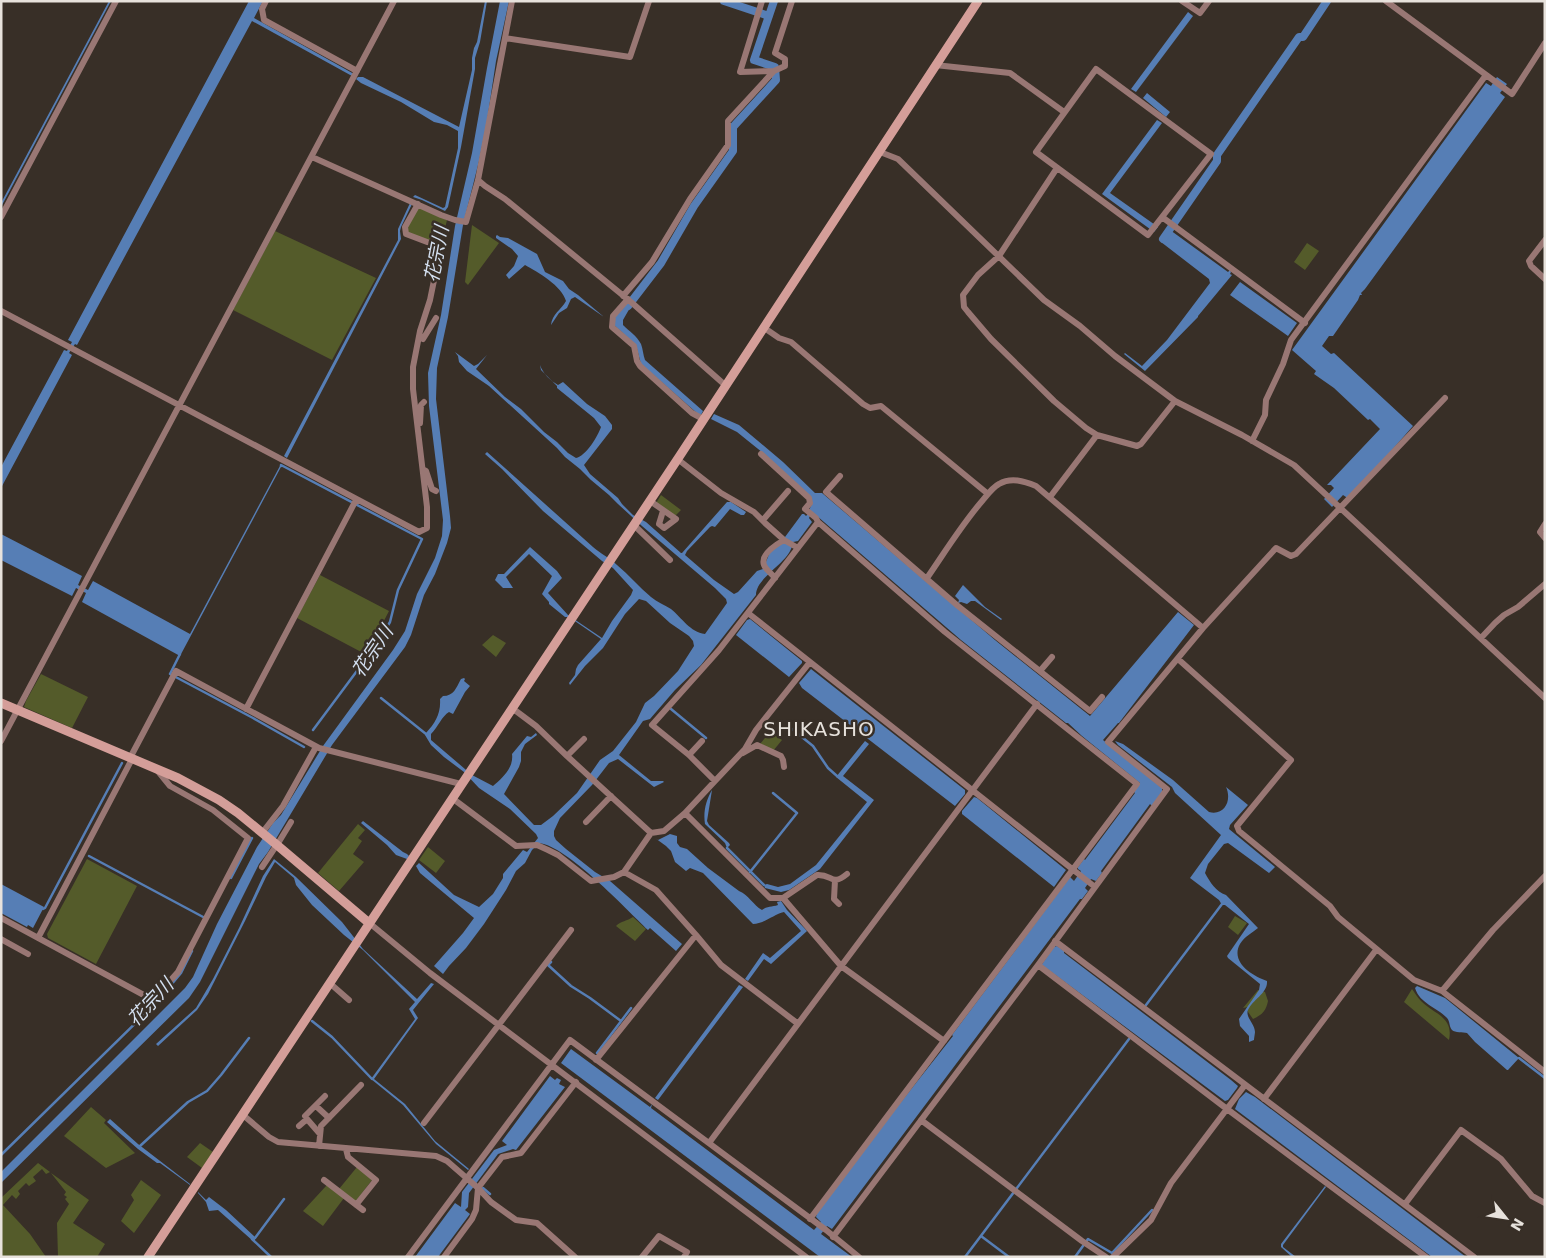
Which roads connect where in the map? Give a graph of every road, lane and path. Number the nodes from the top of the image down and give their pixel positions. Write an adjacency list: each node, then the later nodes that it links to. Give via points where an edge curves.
1 (116, 1): 24 (street)
2 (266, 1): 15 (street, via 262,9 264,20)
3 (394, 1): 15 (street)
4 (512, 1): 12 (street)
5 (649, 1): 12 (street, via 630,57)
6 (762, 1): 16 (street, via 740,72)
7 (792, 1): 16 (street, via 774,53 785,59 785,66)
8 (978, 1): 14 (street)
9 (1182, 1): 10 (street, via 1200,14)
10 (1209, 1)
11 (1386, 1): 17 (street)
12 (505, 38): 22 (street)
13 (1545, 42): 17 (street, via 1512,94)
14 (935, 65): 18 (street, via 1010,72); 19 (street)
15 (356, 71): 20 (street)
16 (774, 71): 29 (street, via 728,121 728,145)
17 (1486, 75): 32 (street)
18 (1064, 112): 21 (street, via 1036,152); 25 (street, via 1096,69 1211,154)
19 (880, 152): 27 (street, via 898,159); 33 (street)
20 (312, 157): 23 (street); 39 (street)
21 (1057, 168): 25 (street, via 1148,235); 27 (street)
22 (478, 180): 23 (street, via 466,222); 29 (street)
23 (418, 204): 41 (street, via 405,226 406,234 435,245 440,251 413,368)
24 (1, 217)
25 (1162, 217): 32 (street)
26 (1545, 240): 28 (street, via 1529,261)
27 (998, 256): 37 (street, via 1044,300); 42 (street, via 963,295 964,307 1032,381)
28 (1545, 279)
29 (625, 298): 35 (street); 40 (street, via 613,316 612,327 634,346 640,366)
30 (1, 311): 39 (street)
31 (436, 318): 34 (street)
32 (1304, 323): 43 (street, via 1291,340 1266,400 1266,415)
33 (763, 327): 35 (street); 50 (street, via 791,342 863,404 870,408 881,406)
34 (423, 339)
35 (724, 385): 40 (street)
36 (1445, 398): 54 (street)
37 (1174, 401): 42 (street, via 1137,446); 43 (street)
38 (424, 402): 41 (street)
39 (180, 406): 52 (street); 79 (street)
40 (702, 419): 53 (street)
41 (418, 429): 46 (street)
42 (1097, 436): 51 (street)
43 (1252, 441): 54 (street, via 1294,465)
44 (761, 454): 57 (street, via 809,498 810,503 805,509)
45 (680, 461): 56 (street)
46 (422, 470): 48 (street); 52 (street, via 427,507 427,528 423,531 419,532)
47 (840, 476): 65 (street, via 826,492)
48 (436, 491)
49 (788, 491): 56 (street)
50 (988, 494): 51 (street, via 998,484 1009,480 1036,486); 65 (street)
51 (1050, 497): 68 (street)
52 (356, 500): 78 (street)
53 (649, 501): 55 (street); 80 (street)
54 (1340, 506): 68 (street, via 1294,556 1276,548); 69 (street)
55 (663, 511)
56 (763, 520): 61 (street)
57 (818, 522): 62 (street); 77 (street, via 945,632)
58 (1545, 524): 60 (street, via 1540,532)
59 (636, 528): 63 (street)
60 (1545, 538)
61 (784, 540): 62 (street); 64 (street, via 769,550 763,562)
62 (798, 548): 64 (street)
63 (670, 560)
64 (775, 578): 67 (street)
65 (927, 578): 73 (street)
66 (1545, 584): 69 (street, via 1504,615)
67 (748, 613): 72 (street); 85 (street, via 652,725)
68 (1202, 627): 71 (street)
69 (1482, 638): 75 (street)
70 (1052, 657): 73 (street)
71 (1178, 659): 108 (street, via 1108,742 1167,789); 118 (street, via 1291,760 1237,826 1239,831 1330,906)
72 (810, 662): 87 (street); 93 (street)
73 (1040, 670): 74 (street, via 1090,710)
74 (1102, 697)
75 (1545, 698)
76 (1, 702): 79 (street)
77 (1037, 704): 93 (street); 103 (street, via 1137,784)
78 (246, 709): 84 (street); 88 (street, via 176,672)
79 (18, 710): 82 (street); 88 (street)
80 (509, 711): 86 (street, via 516,711 536,726); 92 (street)
81 (584, 739): 86 (street)
82 (1, 741)
83 (702, 741): 85 (street)
84 (317, 747): 92 (street); 99 (street, via 283,806)
85 (689, 754): 91 (street)
86 (567, 756): 94 (street)
87 (738, 756): 89 (street, via 757,744 780,756); 91 (street)
88 (131, 758): 90 (street); 115 (street)
89 (784, 766)
90 (156, 769): 99 (street, via 219,800); 115 (street, via 170,786 213,810 248,838 178,972 153,1000)
91 (715, 781): 96 (street)
92 (461, 784): 95 (street)
93 (973, 790): 103 (street); 121 (street)
94 (610, 796): 98 (street); 100 (street)
95 (452, 798): 104 (street, via 516,846 537,845 548,850 591,881); 112 (street)
96 (685, 813): 100 (street, via 664,831); 109 (street, via 770,898)
97 (291, 822): 101 (street)
98 (586, 822)
99 (263, 833): 101 (street)
100 (651, 833): 104 (street)
101 (276, 846): 102 (street); 112 (street)
102 (262, 867)
103 (1075, 871): 108 (street); 127 (street)
104 (624, 872): 114 (street, via 656,890)
105 (847, 874): 107 (street)
106 (1545, 876): 123 (street, via 1493,930)
107 (836, 880): 109 (street, via 817,875); 110 (street, via 834,898)
108 (1093, 886): 117 (street)
109 (783, 898): 121 (street)
110 (839, 904)
111 (1, 918): 115 (street)
112 (371, 924): 126 (street); 138 (street)
113 (571, 930): 126 (street)
114 (696, 935): 125 (street, via 721,965); 128 (street)
115 (38, 938)
116 (1, 939): 119 (street)
117 (1055, 941): 120 (street); 133 (street)
118 (1376, 950): 123 (street, via 1414,980); 135 (street)
119 (28, 954)
120 (1038, 965): 137 (street); 141 (street)
121 (841, 966): 125 (street); 127 (street)
122 (333, 986): 124 (street)
123 (1442, 991): 130 (street)
124 (349, 1000)
125 (797, 1023): 145 (street)
126 (499, 1024): 129 (street); 142 (street)
127 (944, 1041): 155 (street)
128 (596, 1060): 129 (street, via 570,1040); 145 (street)
129 (552, 1065): 131 (street); 148 (street)
130 (1545, 1072)
131 (576, 1082): 150 (street, via 521,1154 502,1157); 163 (street)
132 (361, 1085): 140 (street)
133 (1244, 1087): 135 (street); 137 (street)
134 (325, 1096): 136 (street)
135 (1264, 1099): 152 (street)
136 (316, 1106): 139 (street); 140 (street)
137 (1229, 1107): 166 (street, via 1171,1183 1151,1220); 167 (street)
138 (243, 1115): 146 (street, via 278,1142); 157 (street)
139 (306, 1116)
140 (329, 1118): 144 (street, via 321,1126)
141 (921, 1120): 156 (street); 165 (street)
142 (424, 1124)
143 (299, 1126): 144 (street, via 307,1119)
144 (320, 1134): 146 (street)
145 (709, 1143): 155 (street)
146 (319, 1146): 147 (street)
147 (346, 1149): 148 (street, via 436,1156); 153 (street, via 348,1157 376,1180)
148 (466, 1179): 150 (street); 158 (street)
149 (324, 1180): 153 (street)
150 (478, 1188): 159 (street, via 472,1219); 160 (street, via 516,1220 537,1222)
151 (1545, 1203): 152 (street, via 1532,1196 1501,1159 1461,1130)
152 (1405, 1204): 168 (street)
153 (356, 1205): 154 (street)
154 (363, 1210)
155 (812, 1221): 156 (street)
156 (833, 1236): 164 (street)
157 (152, 1256)
158 (408, 1257)
159 (444, 1257)
160 (575, 1257)
161 (642, 1257): 162 (street, via 659,1236 687,1252)
162 (684, 1257)
163 (806, 1257)
164 (859, 1257)
165 (1106, 1257)
166 (1113, 1257)
167 (1426, 1257)
168 (1474, 1257)

